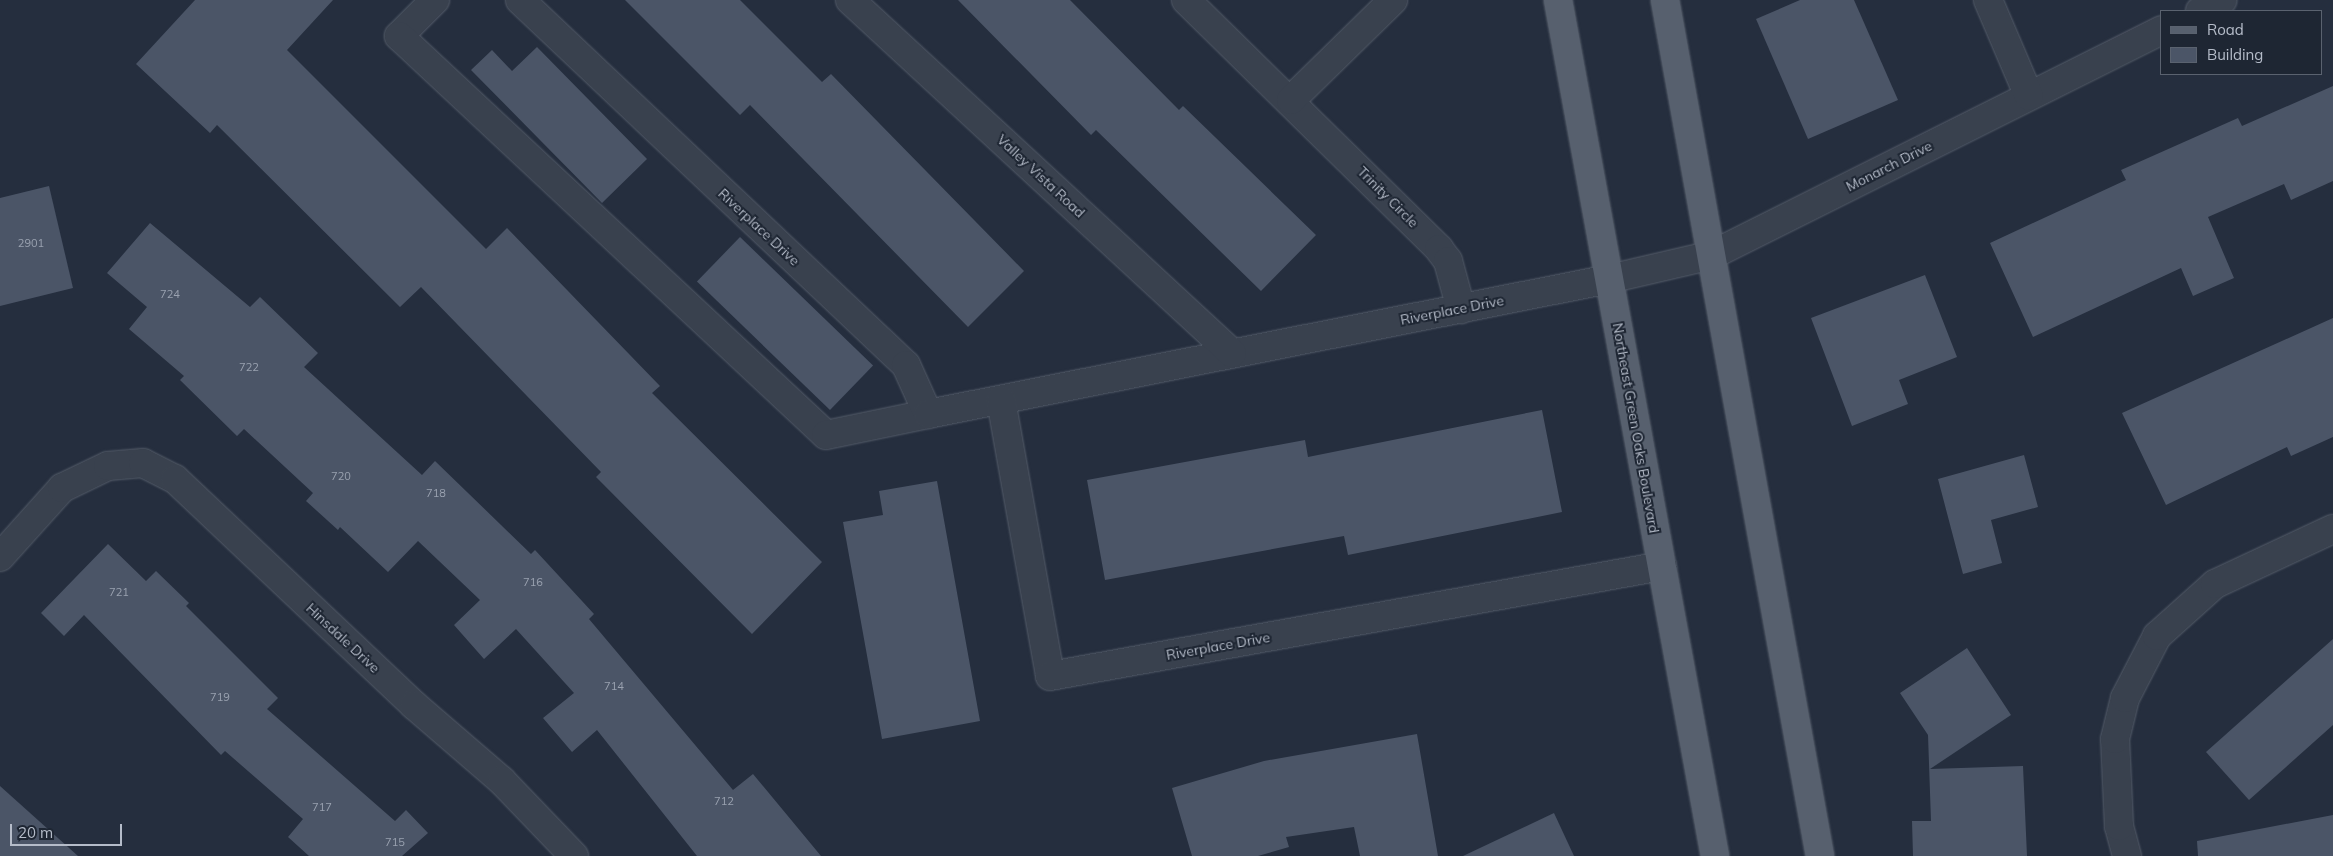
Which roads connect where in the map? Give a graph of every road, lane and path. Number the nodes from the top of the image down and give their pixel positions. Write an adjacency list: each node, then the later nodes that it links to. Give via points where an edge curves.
1 (435, 0): 19 (street, via 399,36 826,435)
2 (520, 0): 19 (street, Riverplace Drive, via 906,366)
3 (850, 0): 17 (street, Valley Vista Road)
4 (1186, 0): 13 (street, Trinity Circle)
5 (1393, 0): 13 (street)
6 (1558, 0): 15 (main road, Northeast Green Oaks Boulevard)
7 (1665, 0): 14 (main road)
8 (1988, 0): 12 (street)
9 (2223, 0): 10 (street)
10 (2202, 10)
11 (2160, 31): 12 (street, Monarch Drive)
12 (2029, 96): 14 (street, Monarch Drive)
13 (1291, 100): 16 (street, Trinity Circle, via 1439,249 1448,261)
14 (1712, 255): 15 (street, Monarch Drive); 25 (main road)
15 (1609, 279): 16 (street, Riverplace Drive); 22 (main road, Northeast Green Oaks Boulevard)
16 (1461, 309): 17 (street, Riverplace Drive)
17 (1232, 353): 18 (street, Riverplace Drive)
18 (1001, 400): 19 (street, Riverplace Drive); 22 (street, Riverplace Drive, via 1050,676)
19 (928, 414)
20 (2333, 529): 26 (street, via 2214,584 2157,636 2125,698 2115,739 2119,826)
21 (0, 557): 23 (street, Hinsdale Drive, via 62,488 108,466 143,463 175,479 414,705 502,781)
22 (1662, 566): 24 (main road, Northeast Green Oaks Boulevard)
23 (574, 856)
24 (1715, 856)
25 (1820, 856)
26 (2127, 856)

